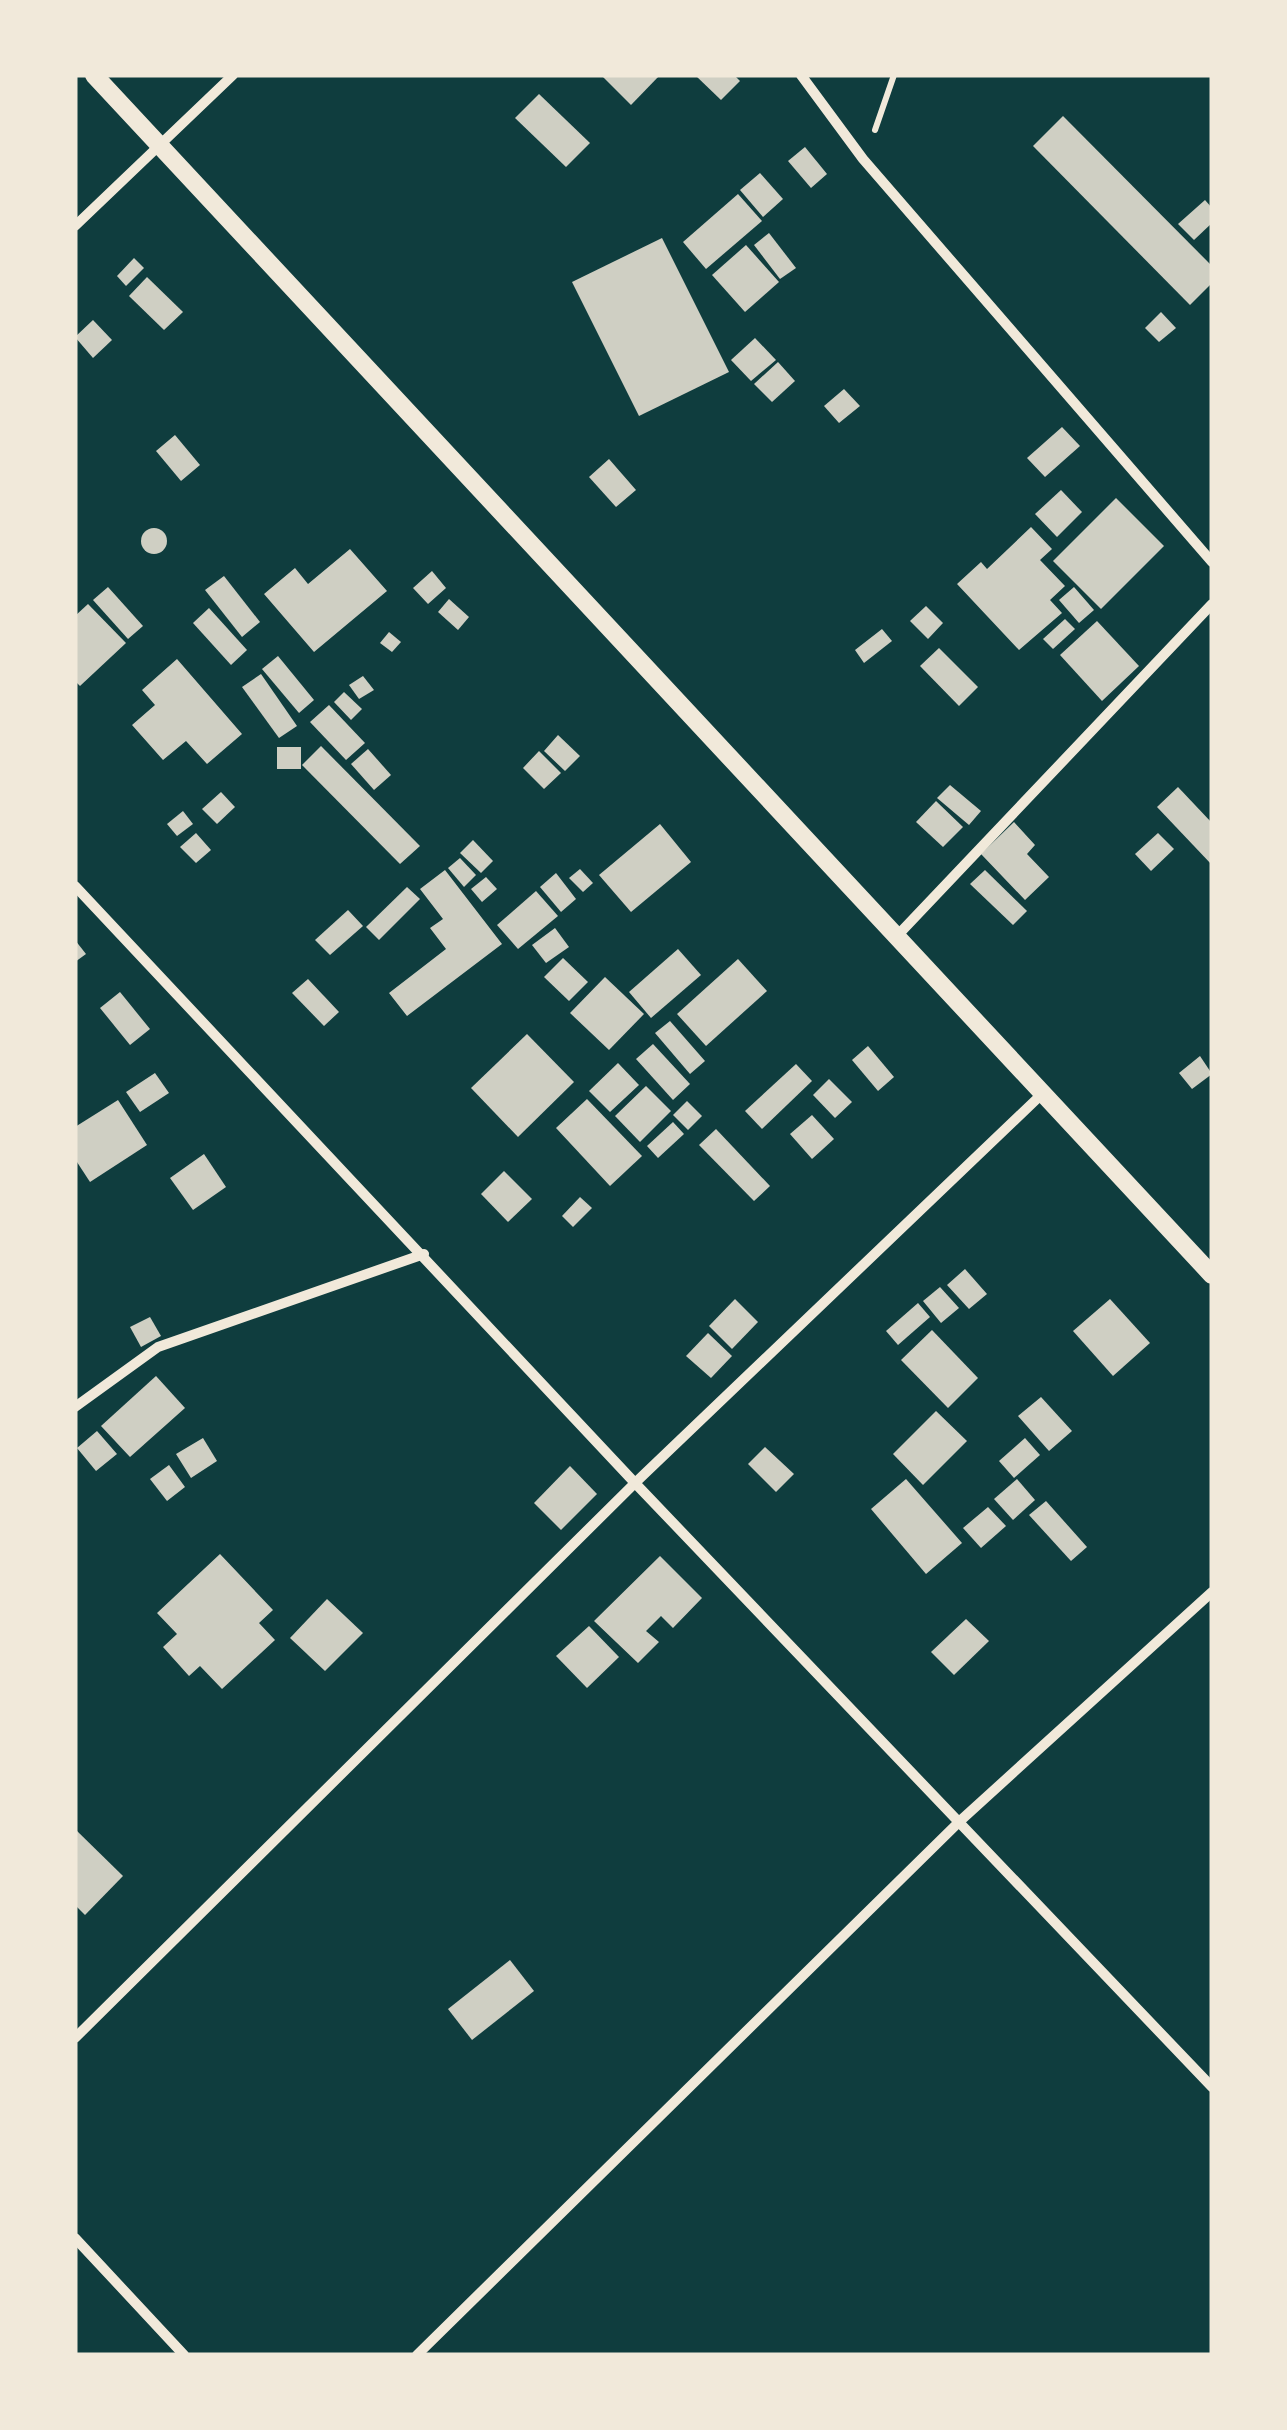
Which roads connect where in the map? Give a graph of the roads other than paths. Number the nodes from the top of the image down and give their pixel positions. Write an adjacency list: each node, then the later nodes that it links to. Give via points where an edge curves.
1 (94, 75): 4 (street)
2 (233, 75): 4 (street)
3 (801, 75): 6 (street, via 863,158)
4 (159, 144): 5 (street); 9 (street)
5 (75, 226)
6 (1212, 562)
7 (1212, 604): 9 (street)
8 (75, 886): 11 (street)
9 (897, 936): 10 (street)
10 (1043, 1093): 12 (street); 14 (street)
11 (424, 1254): 13 (street, via 158,1347); 14 (street)
12 (1212, 1275)
13 (75, 1408)
14 (635, 1483): 16 (street); 17 (street)
15 (1212, 1592): 16 (street)
16 (960, 1820): 18 (street); 21 (street)
17 (75, 2038)
18 (1212, 2087)
19 (75, 2238): 20 (street)
20 (184, 2355)
21 (417, 2355)

